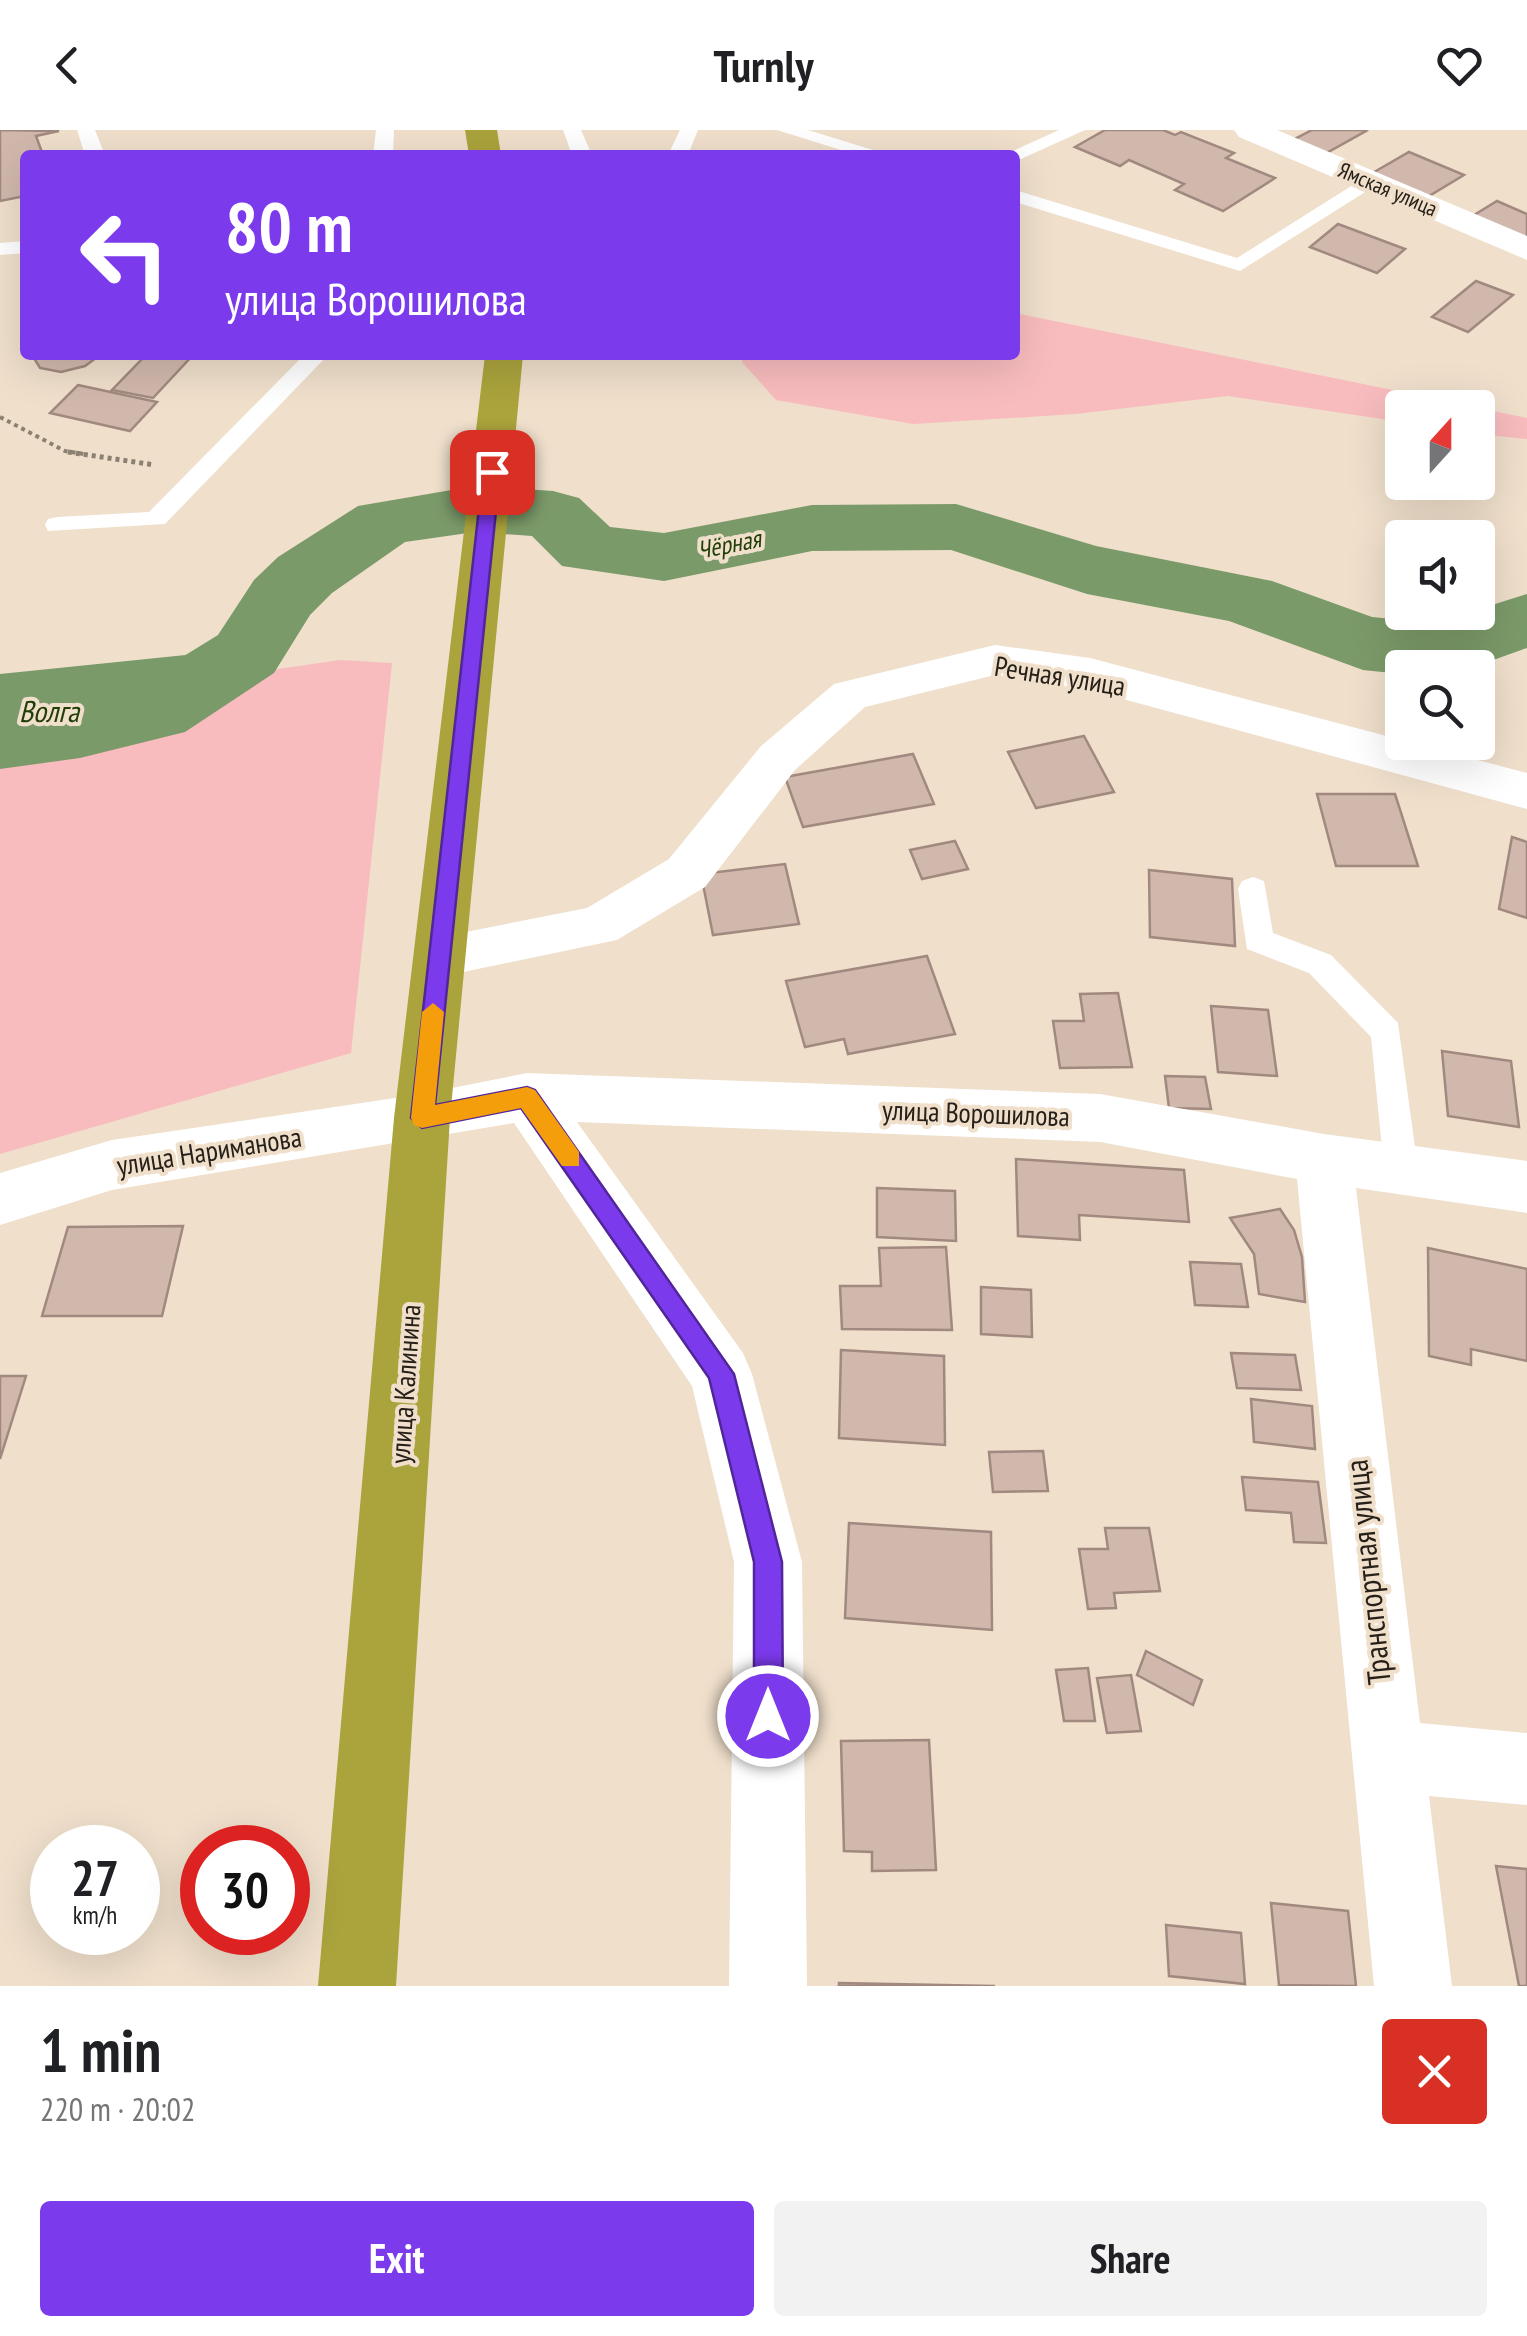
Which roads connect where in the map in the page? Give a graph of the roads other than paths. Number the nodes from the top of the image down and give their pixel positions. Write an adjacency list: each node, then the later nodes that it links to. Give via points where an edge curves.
1 (786, 130): 4 (lane)
2 (1076, 130): 5 (lane)
3 (1250, 130): 6 (street, Ямская улица)
4 (860, 150)
5 (1020, 153)
6 (1371, 182): 7 (lane, via 1240,265); 8 (street, Ямская улица)
7 (1020, 198)
8 (1527, 249)
9 (312, 360): 11 (lane, via 156,519)
10 (503, 360): 14 (highway, улица Калинина)
11 (57, 525)
12 (1527, 791): 14 (street, Речная улица, via 1090,674 996,660 850,695 778,758 686,873 598,926)
13 (1253, 890): 18 (lane, via 1258,940 1320,964 1387,1032)
14 (439, 956): 16 (highway, улица Калинина)
15 (527, 1097): 16 (street, улица Ворошилова); 17 (street, улица Ворошилова, via 1100,1118); 24 (street, via 721,1374 768,1562)
16 (422, 1118): 20 (street, улица Нариманова, via 112,1165); 23 (highway, улица Калинина)
17 (1324, 1158): 18 (street, улица Ворошилова); 21 (street, Транспортная улица)
18 (1401, 1169): 19 (street, улица Ворошилова)
19 (1527, 1187)
20 (0, 1198)
21 (1388, 1756): 22 (street); 25 (street, Транспортная улица)
22 (1527, 1769)
23 (358, 1986)
24 (768, 1986)
25 (1413, 1986)

